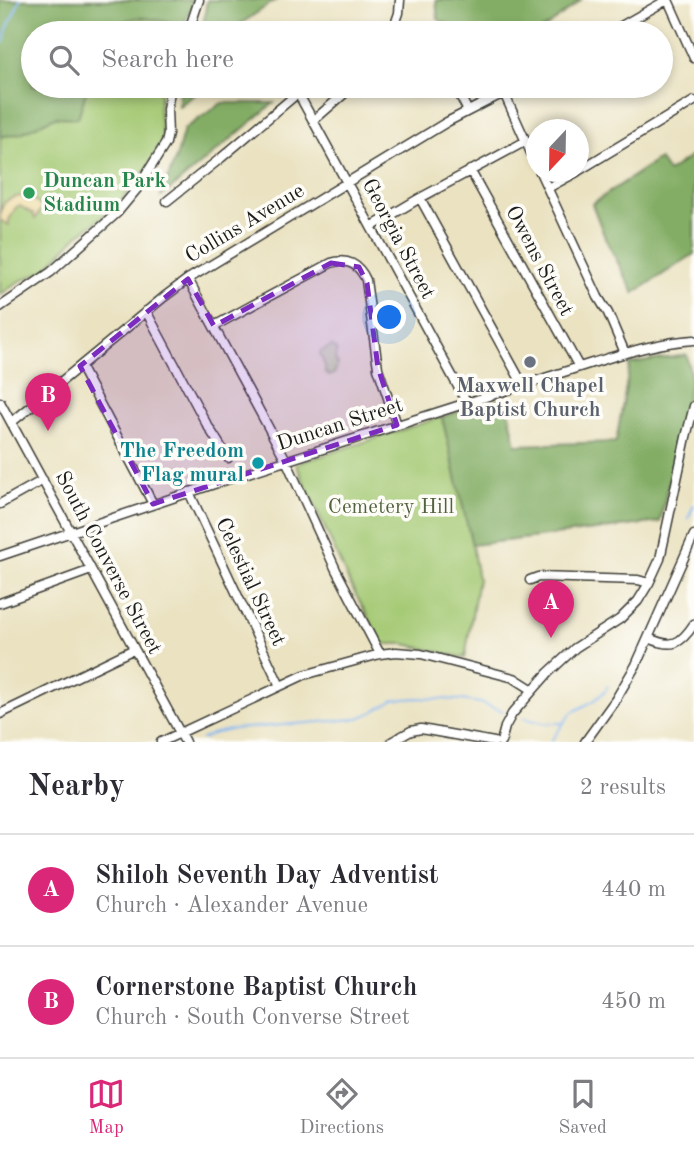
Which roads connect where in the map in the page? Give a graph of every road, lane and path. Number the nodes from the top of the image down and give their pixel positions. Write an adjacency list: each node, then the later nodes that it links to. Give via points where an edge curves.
1 (198, 0): 4 (street)
2 (400, 0): 5 (street)
3 (667, 0): 6 (street); 7 (street)
4 (192, 21)
5 (396, 21)
6 (631, 21)
7 (694, 58)
8 (169, 98): 29 (street, via 166,143 137,189 51,272)
9 (292, 98): 26 (street, Georgia Street)
10 (301, 98): 17 (street, Georgia Street)
11 (339, 98): 17 (street)
12 (461, 98): 16 (street)
13 (495, 98): 16 (street, Collins Avenue)
14 (507, 98): 18 (street)
15 (694, 101): 19 (street)
16 (468, 111): 21 (street, Collins Avenue)
17 (314, 120): 21 (street, Georgia Street)
18 (526, 141): 20 (street)
19 (589, 164)
20 (470, 170): 25 (street); 35 (street, Owens Street)
21 (347, 182): 27 (street, Georgia Street); 28 (street, Collins Avenue)
22 (545, 182): 24 (street)
23 (559, 182): 24 (street)
24 (548, 188): 33 (street)
25 (420, 198): 27 (street); 36 (street)
26 (167, 201)
27 (371, 227): 37 (street, Georgia Street)
28 (188, 279): 30 (street, Collins Avenue); 31 (street)
29 (0, 307)
30 (146, 311): 34 (street, Collins Avenue); 42 (street)
31 (214, 326): 41 (street, via 331,262 353,263 366,280 378,368); 43 (street)
32 (694, 340): 33 (street, Duncan Street)
33 (625, 353): 35 (street, Duncan Street)
34 (80, 366): 40 (street, Collins Avenue); 47 (street)
35 (579, 367): 36 (street, Duncan Street)
36 (523, 385): 37 (street, Duncan Street)
37 (467, 402): 41 (street, Duncan Street)
38 (0, 403): 40 (street, South Converse Street)
39 (694, 407): 53 (street, via 660,559)
40 (12, 422): 44 (street, South Converse Street)
41 (397, 425): 43 (street, Duncan Street)
42 (228, 458)
43 (286, 460): 45 (street, Duncan Street); 58 (street)
44 (43, 480): 46 (street); 48 (street, South Converse Street)
45 (189, 492): 47 (street, Duncan Street); 59 (street, Celestial Street)
46 (0, 504)
47 (153, 504): 48 (street, Duncan Street)
48 (70, 531): 50 (street, Duncan Street); 51 (street, South Converse Street)
49 (694, 536): 56 (street)
50 (0, 556)
51 (91, 570): 54 (street); 57 (street, South Converse Street)
52 (530, 580): 53 (street)
53 (649, 583): 60 (street, via 629,611 575,648)
54 (0, 603)
55 (694, 624): 56 (street, via 677,642 661,644)
56 (649, 638): 70 (street, via 628,680)
57 (134, 649): 61 (street); 63 (street, South Converse Street)
58 (380, 654): 59 (street); 60 (street, via 421,654 514,678)
59 (280, 686): 63 (street)
60 (533, 690): 69 (street, via 512,714)
61 (0, 714)
62 (411, 731): 66 (street); 67 (street); 68 (street)
63 (181, 733): 64 (street); 65 (street, South Converse Street)
64 (161, 742)
65 (186, 742)
66 (391, 742)
67 (416, 742)
68 (494, 742)
69 (501, 742)
70 (585, 742)

